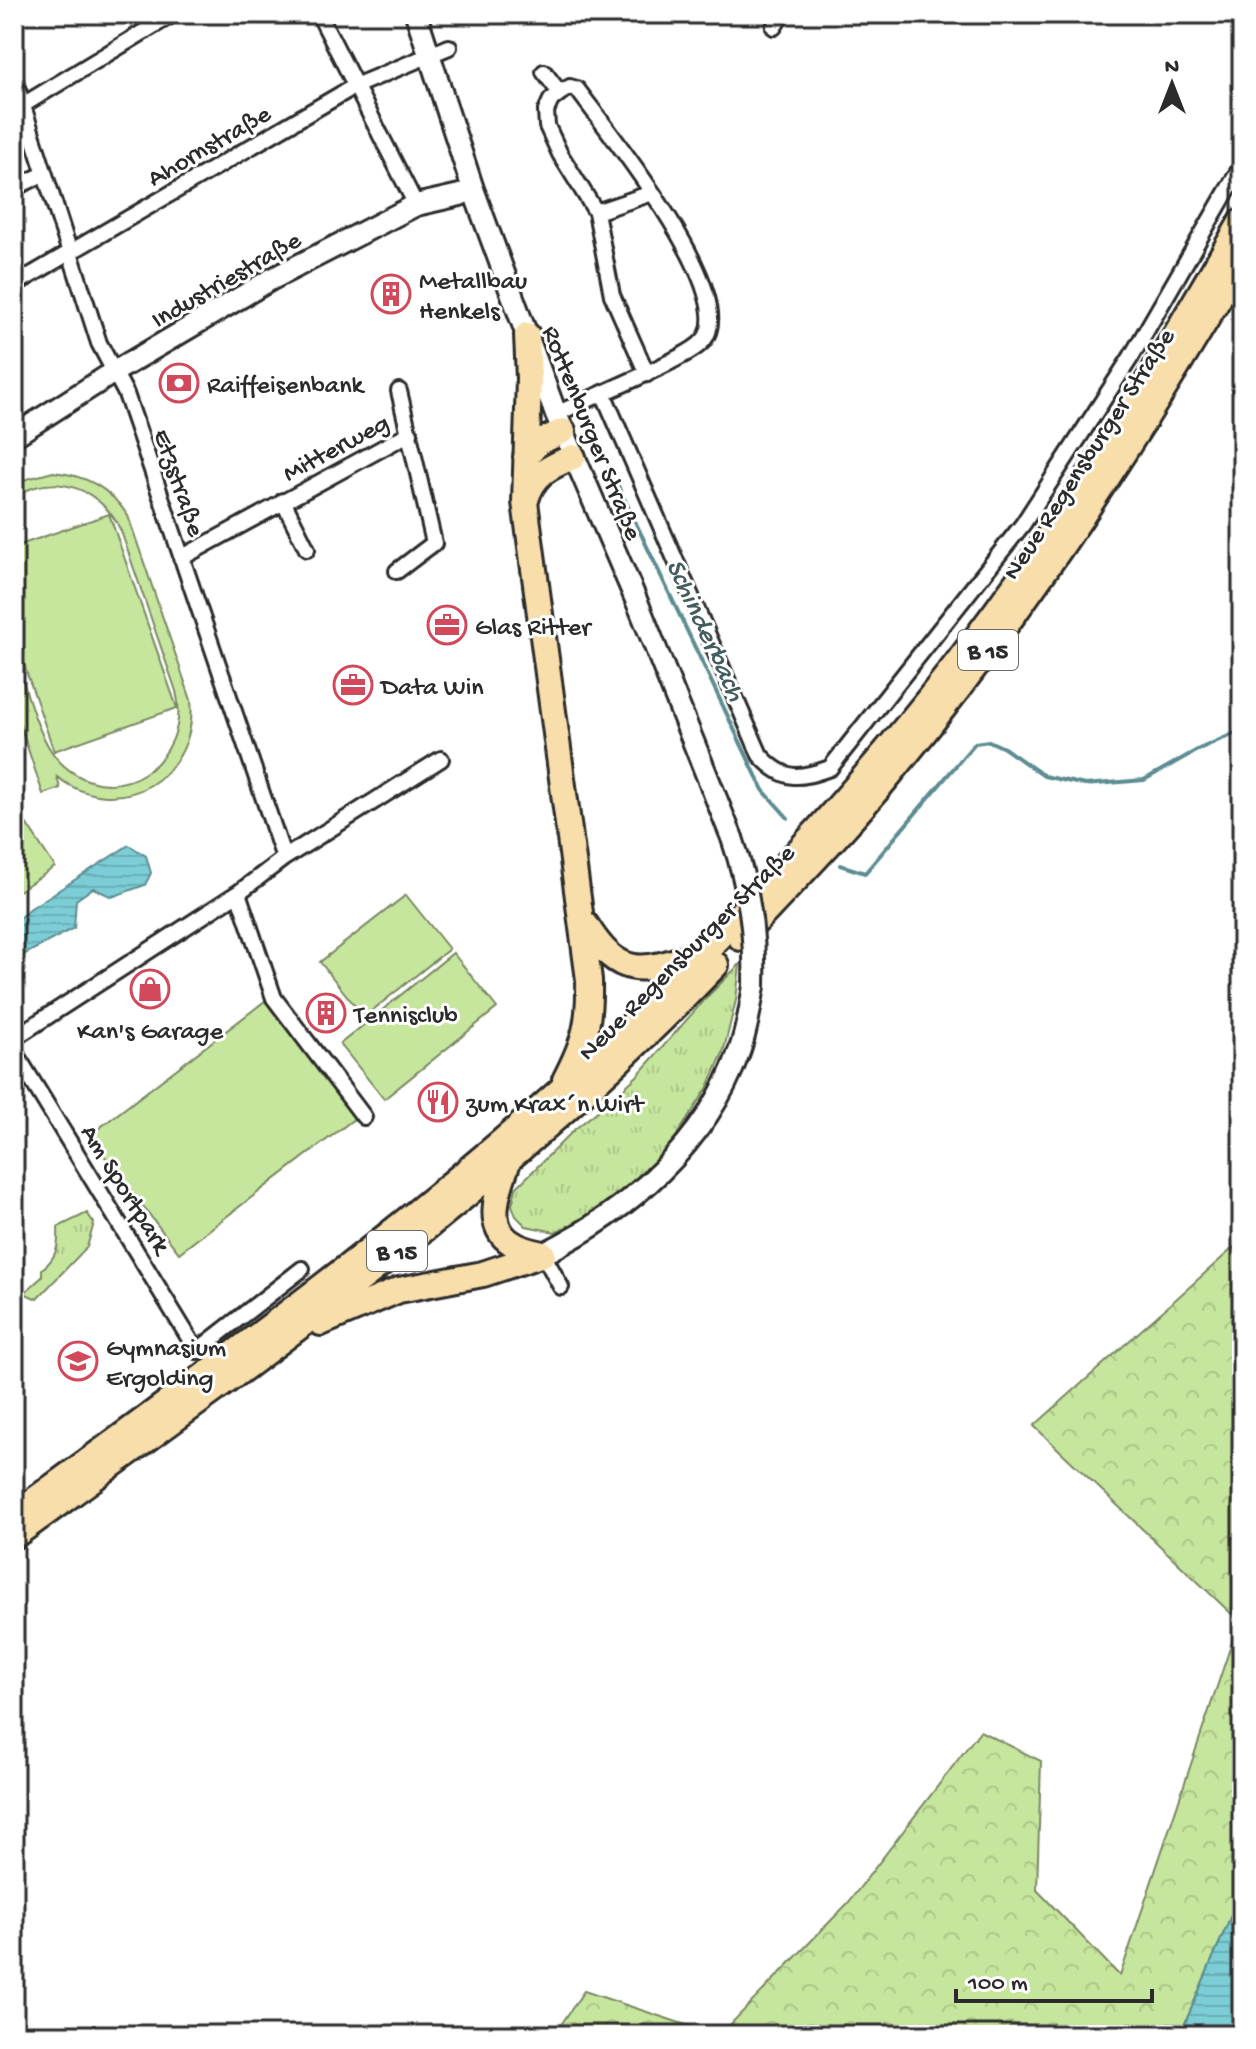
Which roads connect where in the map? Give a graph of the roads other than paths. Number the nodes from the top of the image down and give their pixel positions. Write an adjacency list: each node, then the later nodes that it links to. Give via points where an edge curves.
1 (173, 14): 11 (street)
2 (319, 14): 9 (street)
3 (416, 14): 6 (street, Rottenburger Straße)
4 (782, 14): 5 (street)
5 (774, 27)
6 (440, 50): 9 (street, Ahornstraße); 15 (street, Rottenburger Straße)
7 (544, 72): 10 (street)
8 (14, 78): 11 (street, Etzstraße)
9 (355, 86): 17 (street); 20 (street, Ahornstraße)
10 (560, 93): 16 (street, via 577,89); 18 (street, via 546,111 547,126)
11 (23, 105): 13 (street, Etzstraße)
12 (1242, 165): 27 (street, via 1131,357 1023,524 830,768 805,777 790,777 760,755)
13 (44, 174): 14 (street); 20 (street, Etzstraße)
14 (14, 188)
15 (473, 189): 17 (street, Industriestraße); 23 (street, Rottenburger Straße)
16 (652, 193): 18 (street); 25 (street, via 702,279 710,324 706,339 696,348)
17 (416, 205): 24 (street, Industriestraße, via 270,280)
18 (596, 212): 25 (street, via 612,295)
19 (1242, 221): 42 (highway, B 15, via 1088,478 990,619 832,816)
20 (70, 253): 22 (street, Ahornstraße); 24 (street, Etzstraße, via 99,343)
21 (1242, 259): 47 (highway, Neue Regensburger Straße / B 15, via 1066,542 891,773 682,1001)
22 (14, 285)
23 (527, 335): 28 (street, Rottenburger Straße); 31 (highway)
24 (114, 372): 30 (street, Industriestraße); 36 (street, Etzstraße)
25 (647, 374): 27 (street)
26 (399, 391): 29 (street, Mitterweg)
27 (603, 393): 28 (street)
28 (560, 423): 31 (highway); 32 (street, Rottenburger Straße)
29 (410, 433): 33 (street, Mitterweg); 37 (street, Mitterweg, via 434,543)
30 (14, 436)
31 (526, 457): 34 (highway)
32 (573, 457): 34 (highway, via 537,476); 48 (street, Rottenburger Straße, bridge, via 640,609 742,867 752,912 754,986 739,1052 692,1136 636,1196)
33 (283, 501): 35 (street, Mitterweg); 36 (street, Mitterweg)
34 (525, 502): 41 (highway)
35 (307, 549)
36 (181, 558): 39 (street, Etzstraße)
37 (397, 571)
38 (441, 759): 39 (street)
39 (284, 858): 40 (street)
40 (238, 893): 43 (street); 46 (street, via 274,998)
41 (580, 916): 42 (highway, via 600,947 627,966 656,968); 45 (highway, via 589,980 588,1025)
42 (706, 952): 45 (highway, B 15)
43 (14, 1038)
44 (14, 1051): 49 (street, Am Sportpark, via 197,1351)
45 (559, 1093): 52 (highway, B 15, via 240,1350)
46 (364, 1117)
47 (509, 1159): 48 (highway, via 495,1218 510,1243); 51 (highway, Neue Regensburger Straße / B 15)
48 (543, 1254): 50 (street); 51 (highway, via 483,1274 399,1290)
49 (302, 1269)
50 (561, 1287)
51 (282, 1340): 53 (highway, Neue Regensburger Straße / B 15)
52 (14, 1515)
53 (14, 1536)

